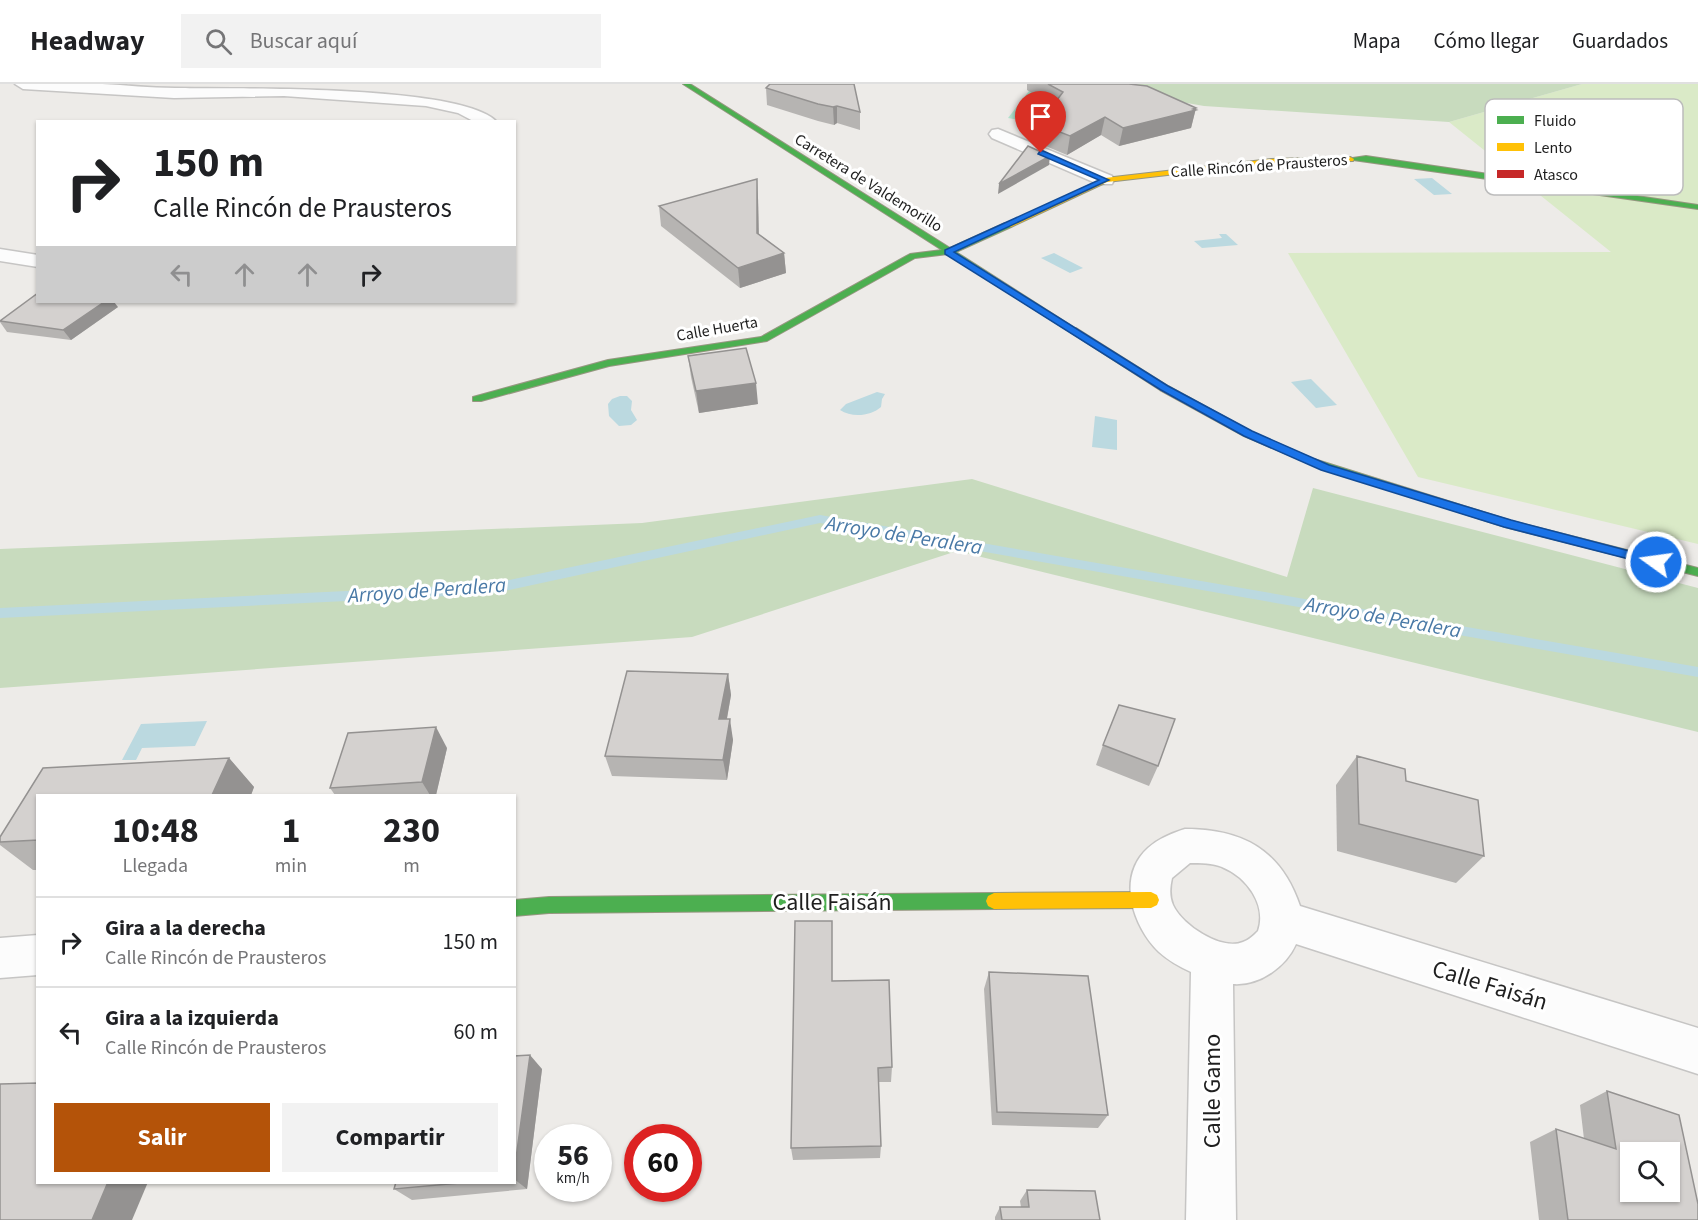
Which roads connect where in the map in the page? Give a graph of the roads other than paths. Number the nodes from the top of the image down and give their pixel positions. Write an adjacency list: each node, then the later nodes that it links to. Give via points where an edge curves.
1 (23, 84): 3 (street, via 174,93 284,91 426,100 463,108)
2 (686, 84): 9 (street, Carretera de Valdemorillo)
3 (485, 120)
4 (998, 134): 6 (street, Calle Rincón de Prausteros)
5 (1485, 176): 6 (street, Calle Rincón de Prausteros, via 1366,158 1270,161)
6 (1105, 180): 9 (street, Calle Rincón de Prausteros)
7 (1617, 195): 8 (street, Calle Rincón de Prausteros)
8 (1698, 207)
9 (948, 252): 12 (street, Calle Huerta, via 913,256 764,339 608,363); 13 (street, Carretera de Valdemorillo, via 1164,388 1248,434 1325,467 1509,524)
10 (0, 256): 11 (street)
11 (36, 261)
12 (477, 399)
13 (1698, 572)
14 (1151, 900): 15 (street, Calle Faisán); 16 (street, via 1152,875 1165,857 1185,846 1210,846 1238,854 1261,872 1277,895); 19 (street, via 1162,925 1184,948)
15 (516, 908)
16 (1282, 920): 19 (street, via 1276,941 1262,957 1239,964); 20 (street, Calle Faisán)
17 (36, 955): 18 (street)
18 (0, 958)
19 (1212, 962): 21 (street, Calle Gamo)
20 (1698, 1051)
21 (1211, 1220)

